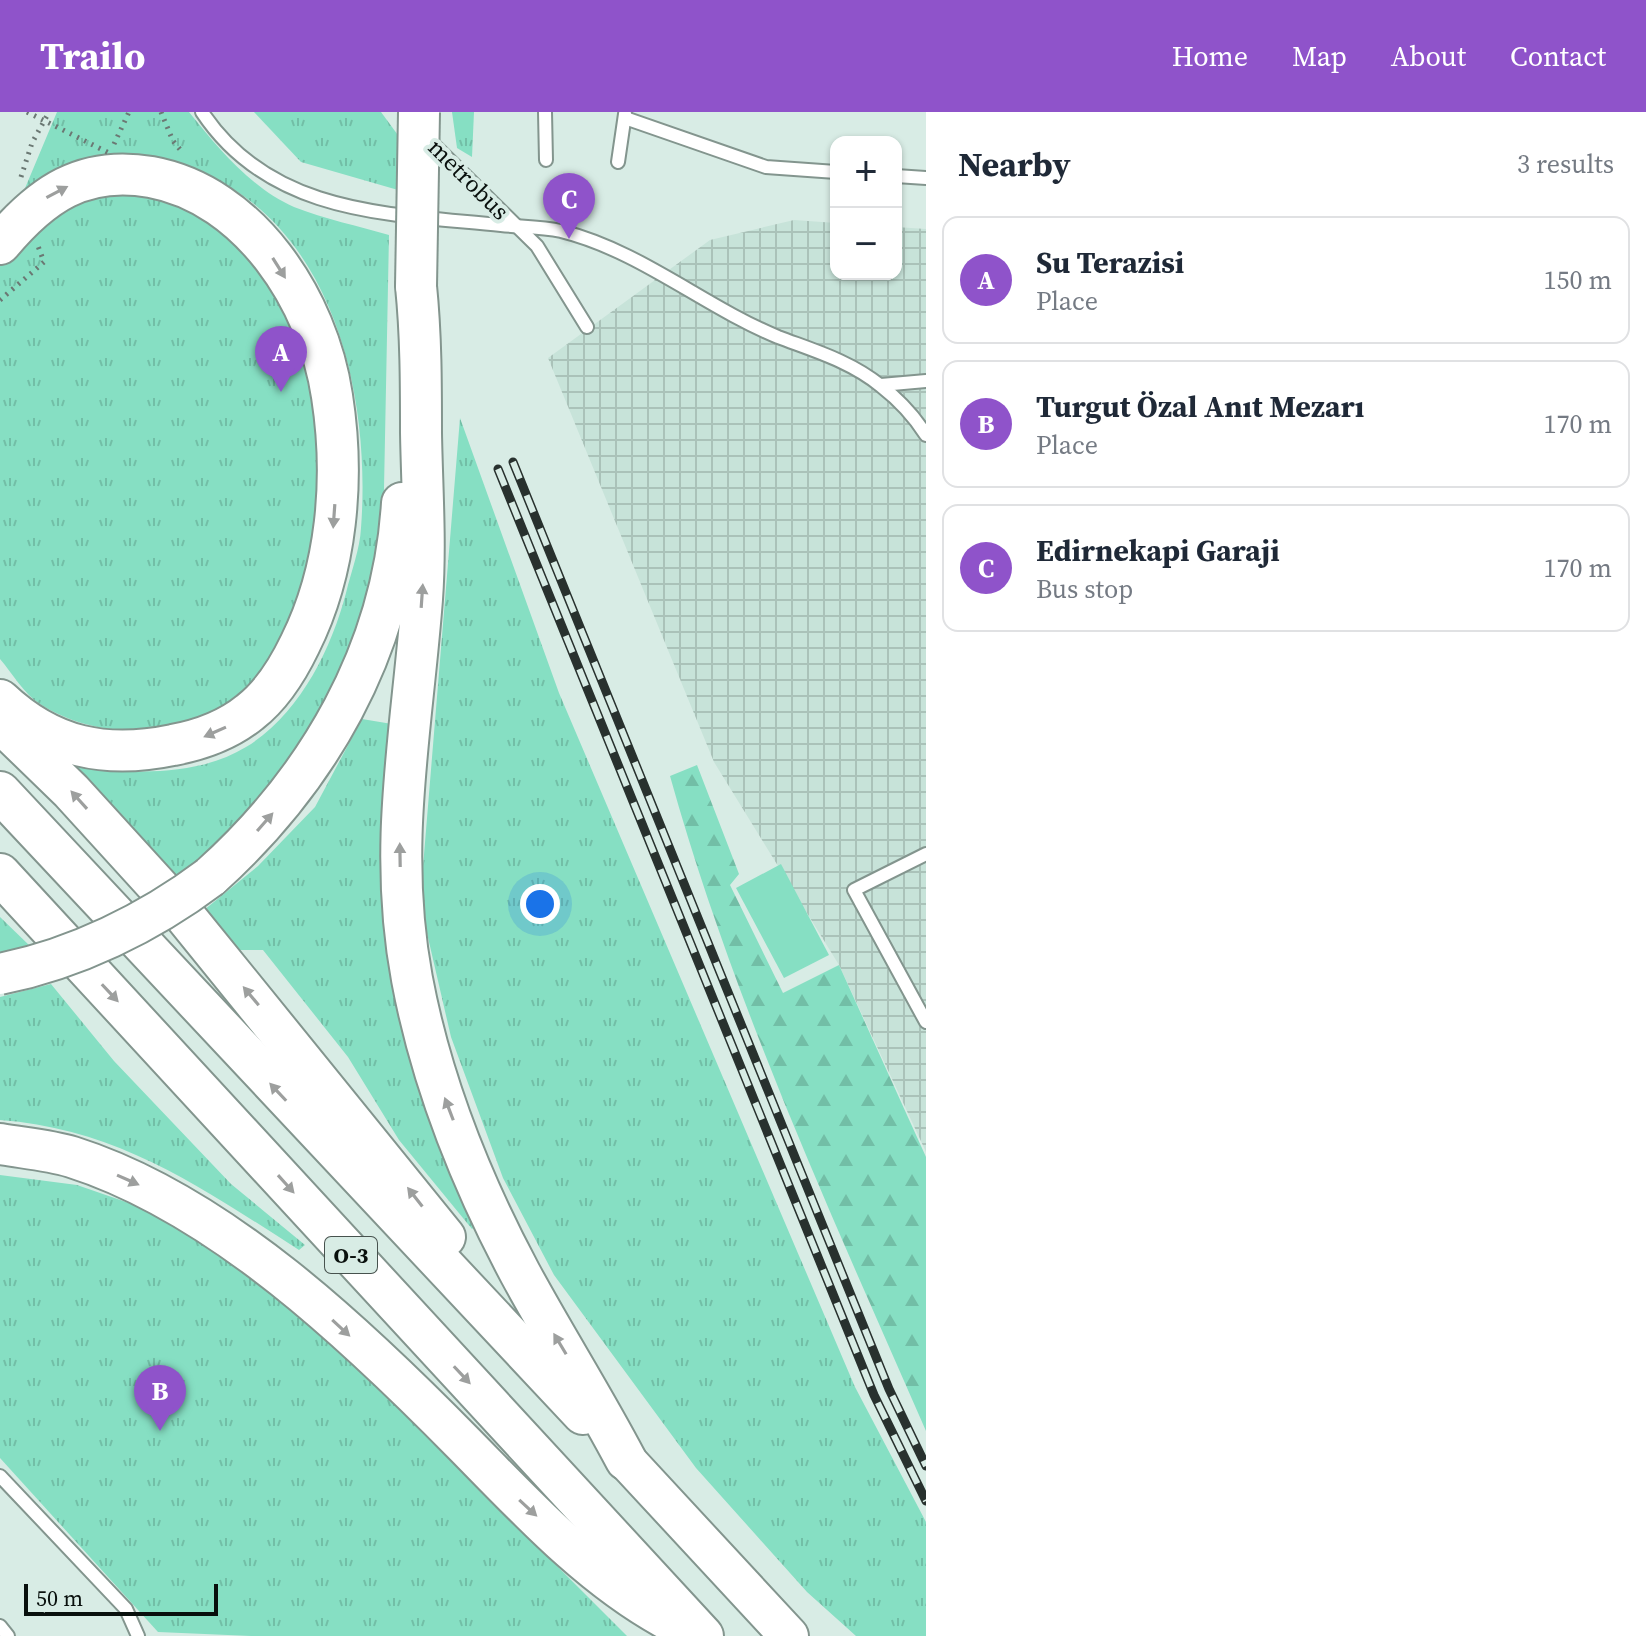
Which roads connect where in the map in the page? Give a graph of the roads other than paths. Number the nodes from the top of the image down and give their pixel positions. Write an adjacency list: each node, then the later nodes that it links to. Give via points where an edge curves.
1 (202, 112): 11 (lane, via 228,143 281,183 339,206 392,217)
2 (402, 112): 11 (lane, metrobus)
3 (419, 112): 13 (highway, bridge)
4 (545, 112): 6 (lane)
5 (625, 115): 7 (lane); 8 (lane, via 766,167)
6 (546, 160)
7 (618, 162)
8 (830, 172)
9 (902, 176): 10 (lane)
10 (926, 178)
11 (518, 227): 14 (lane, metrobus, via 537,246); 16 (lane, via 558,230 638,259 663,278 778,336 827,352)
12 (0, 244): 18 (highway, one-way to 18, via 55,190 86,179 138,175 177,182 216,201 251,229 304,311 332,395 336,464 333,536 323,589 279,682 251,712 195,741 112,752 31,727)
13 (416, 286): 23 (highway, one-way to 13, bridge, via 86,947 157,912 210,877 243,848 321,752 374,643 388,596 400,532 408,337); 29 (highway, one-way to 13, via 490,1210 437,1077 412,978 399,856 425,527)
14 (587, 327)
15 (926, 381): 16 (lane)
16 (881, 385): 17 (lane)
17 (926, 435)
18 (0, 700)
19 (0, 722): 28 (highway, one-way to 19, via 435,1222 252,997 71,791)
20 (0, 792): 28 (highway, O-3, one-way to 20)
21 (926, 854): 24 (lane, via 854,890)
22 (0, 874): 34 (highway, O-3, one-way to 34)
23 (0, 974)
24 (926, 1022)
25 (0, 1144): 27 (highway)
26 (0, 1155): 27 (lane)
27 (70, 1157): 34 (highway, one-way to 34, via 182,1206 278,1274 618,1587)
28 (505, 1332): 29 (highway, O-3)
29 (626, 1460): 35 (main road, O-3)
30 (0, 1476): 33 (lane, via 126,1609)
31 (0, 1626): 32 (lane)
32 (8, 1636)
33 (138, 1636)
34 (700, 1636)
35 (789, 1636)

